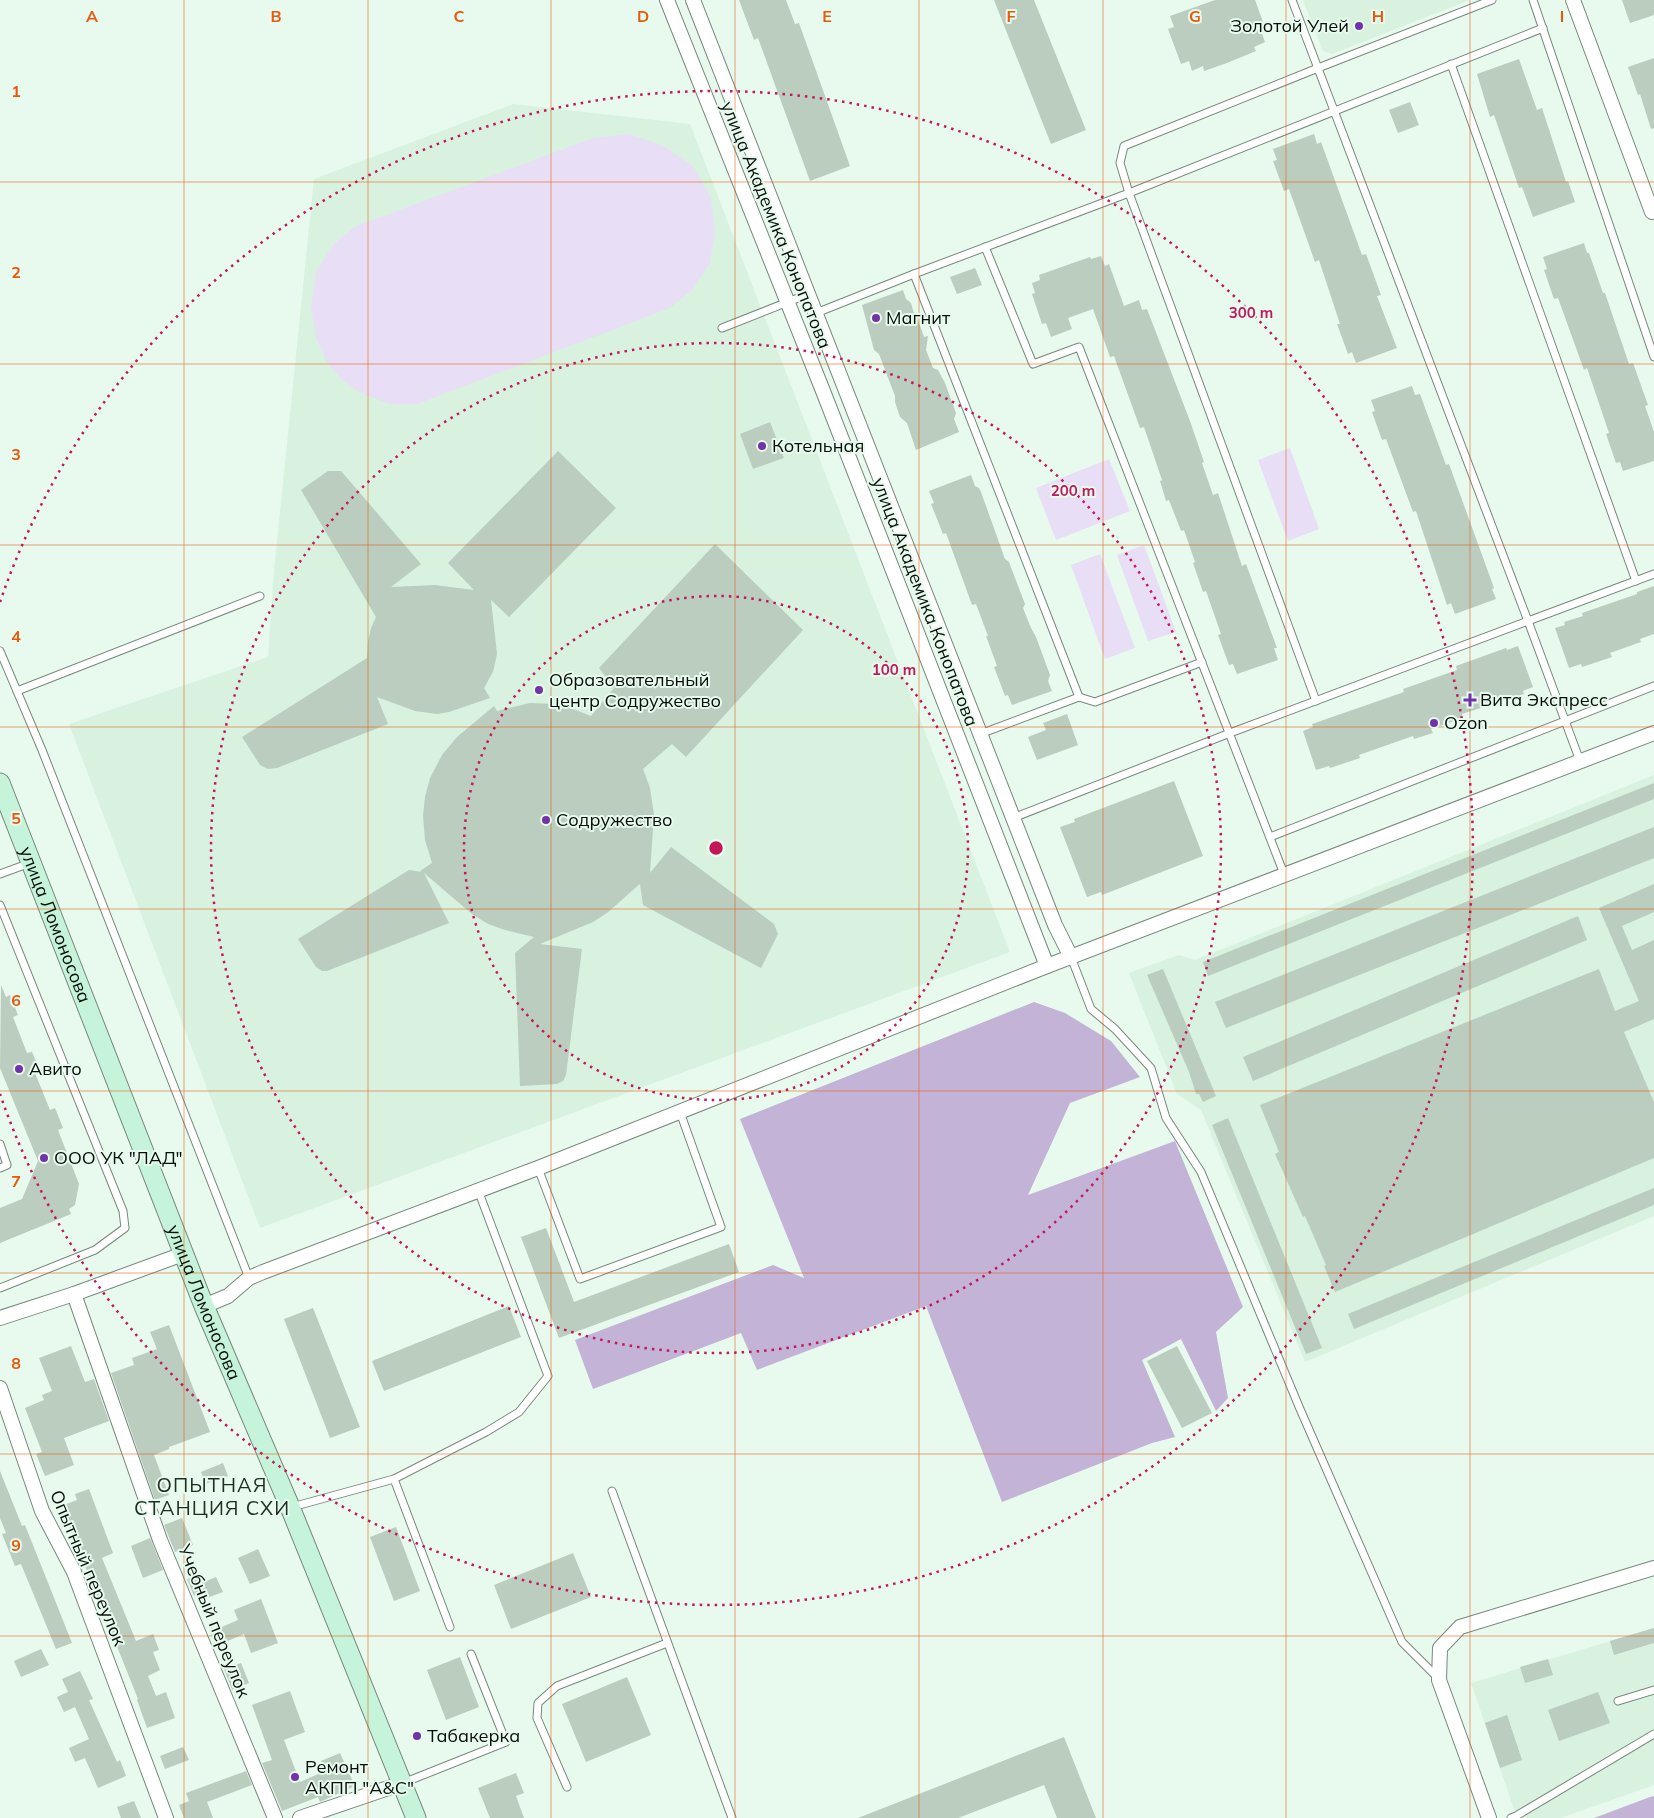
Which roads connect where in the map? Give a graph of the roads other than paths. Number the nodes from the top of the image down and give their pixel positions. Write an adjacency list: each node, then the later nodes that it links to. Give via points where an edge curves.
1 (666, 0): 16 (street, улица Академика Конопатова)
2 (693, 0): 15 (street, улица Академика Конопатова)
3 (1292, 0): 9 (lane)
4 (1492, 0): 9 (lane)
5 (1533, 0): 7 (lane)
6 (1573, 0): 12 (street)
7 (1543, 28): 8 (lane); 19 (lane)
8 (1451, 64): 10 (lane); 21 (lane)
9 (1318, 68): 10 (lane); 11 (lane, via 1124,146 1120,163)
10 (1333, 110): 11 (lane); 23 (lane)
11 (1129, 193): 13 (lane); 29 (lane)
12 (1653, 211)
13 (985, 247): 14 (lane); 25 (lane, via 1033,364 1080,346)
14 (914, 274): 17 (lane); 28 (lane)
15 (808, 294): 16 (lane); 17 (street, улица Академика Конопатова)
16 (787, 302): 18 (lane); 43 (street, улица Академика Конопатова)
17 (816, 313): 33 (street, улица Академика Конопатова)
18 (722, 328)
19 (1654, 356)
20 (1654, 574): 21 (lane)
21 (1636, 581): 23 (lane)
22 (260, 596): 27 (lane)
23 (1528, 621): 29 (lane); 30 (lane)
24 (0, 651): 27 (lane)
25 (1202, 662): 28 (lane, via 1095,702); 32 (lane)
26 (1654, 686): 30 (lane)
27 (17, 690): 50 (lane)
28 (1079, 697): 33 (lane)
29 (1316, 701): 32 (lane)
30 (1564, 721): 34 (lane); 37 (lane)
31 (1654, 732): 34 (street)
32 (1230, 733): 36 (lane); 37 (lane)
33 (980, 734): 36 (street, улица Академика Конопатова)
34 (1580, 761): 40 (street)
35 (0, 783): 38 (main road, улица Ломоносова)
36 (1013, 818): 42 (street, улица Академика Конопатова)
37 (1270, 837): 40 (lane)
38 (30, 863): 39 (lane); 49 (main road, улица Ломоносова)
39 (0, 874)
40 (1284, 874): 42 (street)
41 (0, 905): 51 (lane, via 123,1211 125,1228 95,1250)
42 (1071, 957): 43 (street); 63 (lane, via 1091,1009 1115,1029 1151,1068 1166,1118 1201,1172 1402,1642)
43 (1047, 966): 44 (street)
44 (680, 1112): 47 (street); 47 (lane, via 721,1227 580,1279)
45 (0, 1144): 46 (lane, via 7,1165)
46 (0, 1168)
47 (538, 1168): 48 (street)
48 (478, 1190): 50 (street); 56 (lane, via 548,1376 519,1412)
49 (183, 1254): 52 (street); 53 (main road, улица Ломоносова)
50 (249, 1278): 53 (street, via 228,1296)
51 (0, 1288)
52 (74, 1294): 54 (street); 70 (street, Учебный переулок, via 160,1540)
53 (204, 1306): 58 (main road, улица Ломоносова)
54 (0, 1318)
55 (0, 1388): 69 (street, Опытный переулок, via 42,1511 74,1572)
56 (394, 1479): 58 (lane); 60 (lane)
57 (612, 1491): 61 (lane)
58 (290, 1507): 67 (main road, улица Ломоносова)
59 (1654, 1568): 63 (street, via 1460,1627 1440,1648)
60 (450, 1627)
61 (668, 1643): 68 (lane, via 557,1686 538,1703 537,1718); 73 (lane)
62 (471, 1654): 67 (lane, via 506,1742)
63 (1439, 1680): 74 (street)
64 (1654, 1690): 65 (lane)
65 (1618, 1701)
66 (1654, 1734): 75 (lane)
67 (403, 1783): 71 (street); 72 (main road, улица Ломоносова)
68 (568, 1787)
69 (166, 1818)
70 (275, 1818)
71 (300, 1818)
72 (416, 1818)
73 (732, 1818)
74 (1489, 1818)
75 (1511, 1818)

